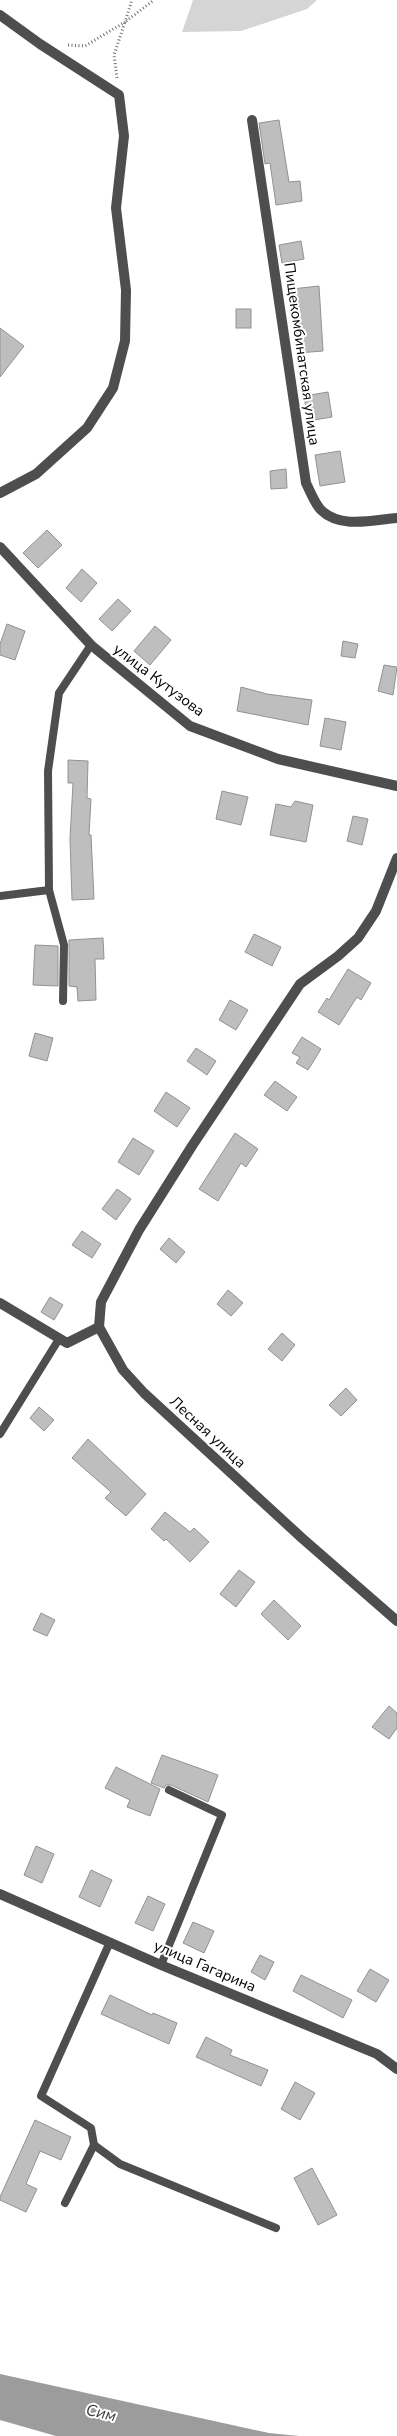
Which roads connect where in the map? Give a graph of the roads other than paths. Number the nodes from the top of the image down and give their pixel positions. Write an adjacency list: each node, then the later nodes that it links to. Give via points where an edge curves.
1 (0, 15): 3 (street, via 119,95 124,136 116,208 126,290 125,341 113,388 87,428 36,474)
2 (252, 120): 4 (street, Пищекомбинатская улица, via 306,483 320,510 334,519 354,522)
3 (0, 493)
4 (397, 518)
5 (0, 547): 6 (street, улица Кутузова)
6 (91, 645): 7 (street, улица Кутузова, via 190,726 278,759); 9 (lane, via 59,693 48,771)
7 (397, 786)
8 (397, 858): 13 (street, via 376,912 358,938 300,984 187,1154 139,1230 101,1302)
9 (49, 890): 10 (lane); 11 (lane, via 64,945)
10 (0, 896)
11 (63, 1001)
12 (0, 1303): 14 (street)
13 (99, 1327): 14 (street, via 67,1343); 16 (street, Лесная улица, via 123,1370 144,1393)
14 (59, 1338): 15 (lane)
15 (0, 1434)
16 (397, 1621)
17 (169, 1790): 20 (lane, via 222,1815)
18 (0, 1894): 19 (street, улица Гагарина)
19 (110, 1942): 20 (street, улица Гагарина); 22 (lane, via 41,2096 91,2128)
20 (161, 1965): 21 (street, улица Гагарина, via 377,2054)
21 (397, 2069)
22 (94, 2145): 23 (lane); 24 (lane, via 120,2164)
23 (65, 2203)
24 (276, 2228)

